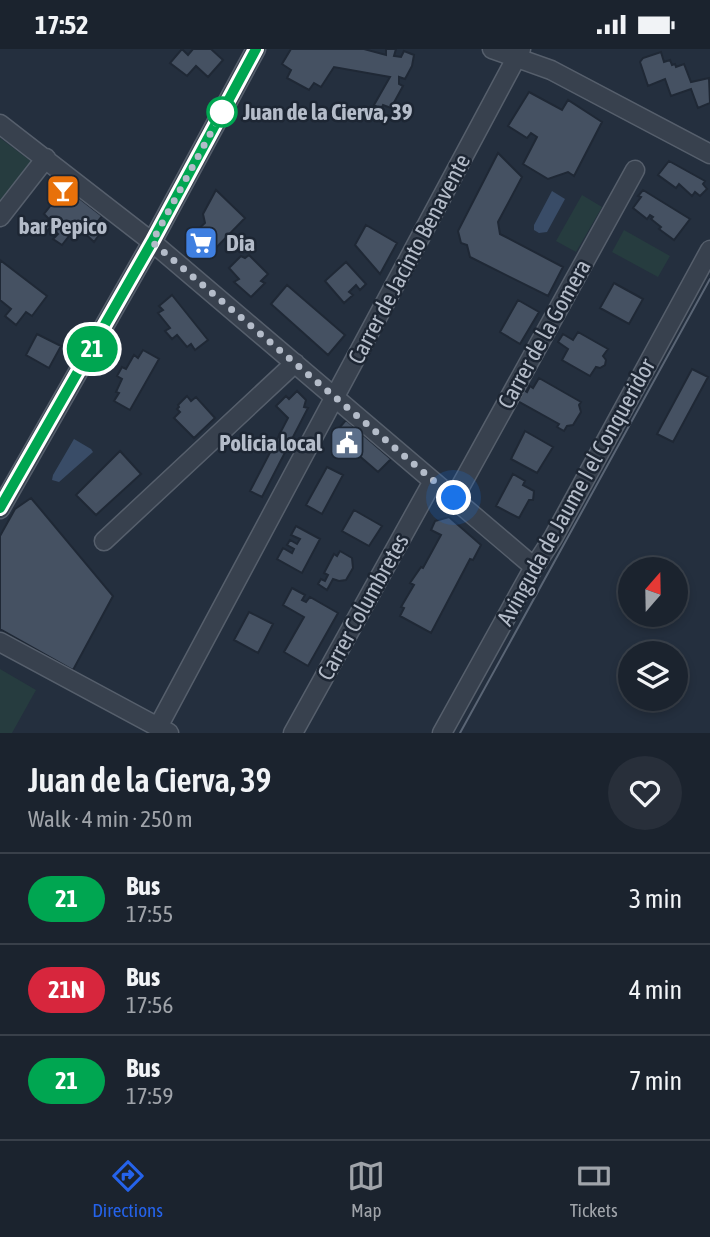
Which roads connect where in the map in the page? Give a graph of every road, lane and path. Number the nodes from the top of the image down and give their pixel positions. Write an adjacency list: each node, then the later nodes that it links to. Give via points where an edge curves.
1 (256, 49): 9 (street)
2 (492, 49): 3 (street)
3 (519, 53): 5 (street); 12 (street, Carrer de Jacinto Benavente)
4 (0, 121): 6 (street)
5 (710, 154)
6 (46, 157): 8 (street); 9 (street)
7 (635, 170): 14 (street, Carrer de la Gomera)
8 (0, 217)
9 (152, 242): 11 (street); 15 (street)
10 (710, 250): 17 (street, Avinguda de Jaume I el Conqueridor)
11 (295, 363): 12 (street); 16 (street)
12 (335, 397): 13 (street); 19 (street, Carrer de Jacinto Benavente)
13 (433, 481): 14 (street); 20 (street, Carrer Columbretes)
14 (454, 498): 17 (street)
15 (0, 509)
16 (104, 541)
17 (534, 567): 21 (street, Avinguda de Jaume I el Conqueridor)
18 (0, 642): 19 (street)
19 (164, 730)
20 (293, 733)
21 (442, 733)

